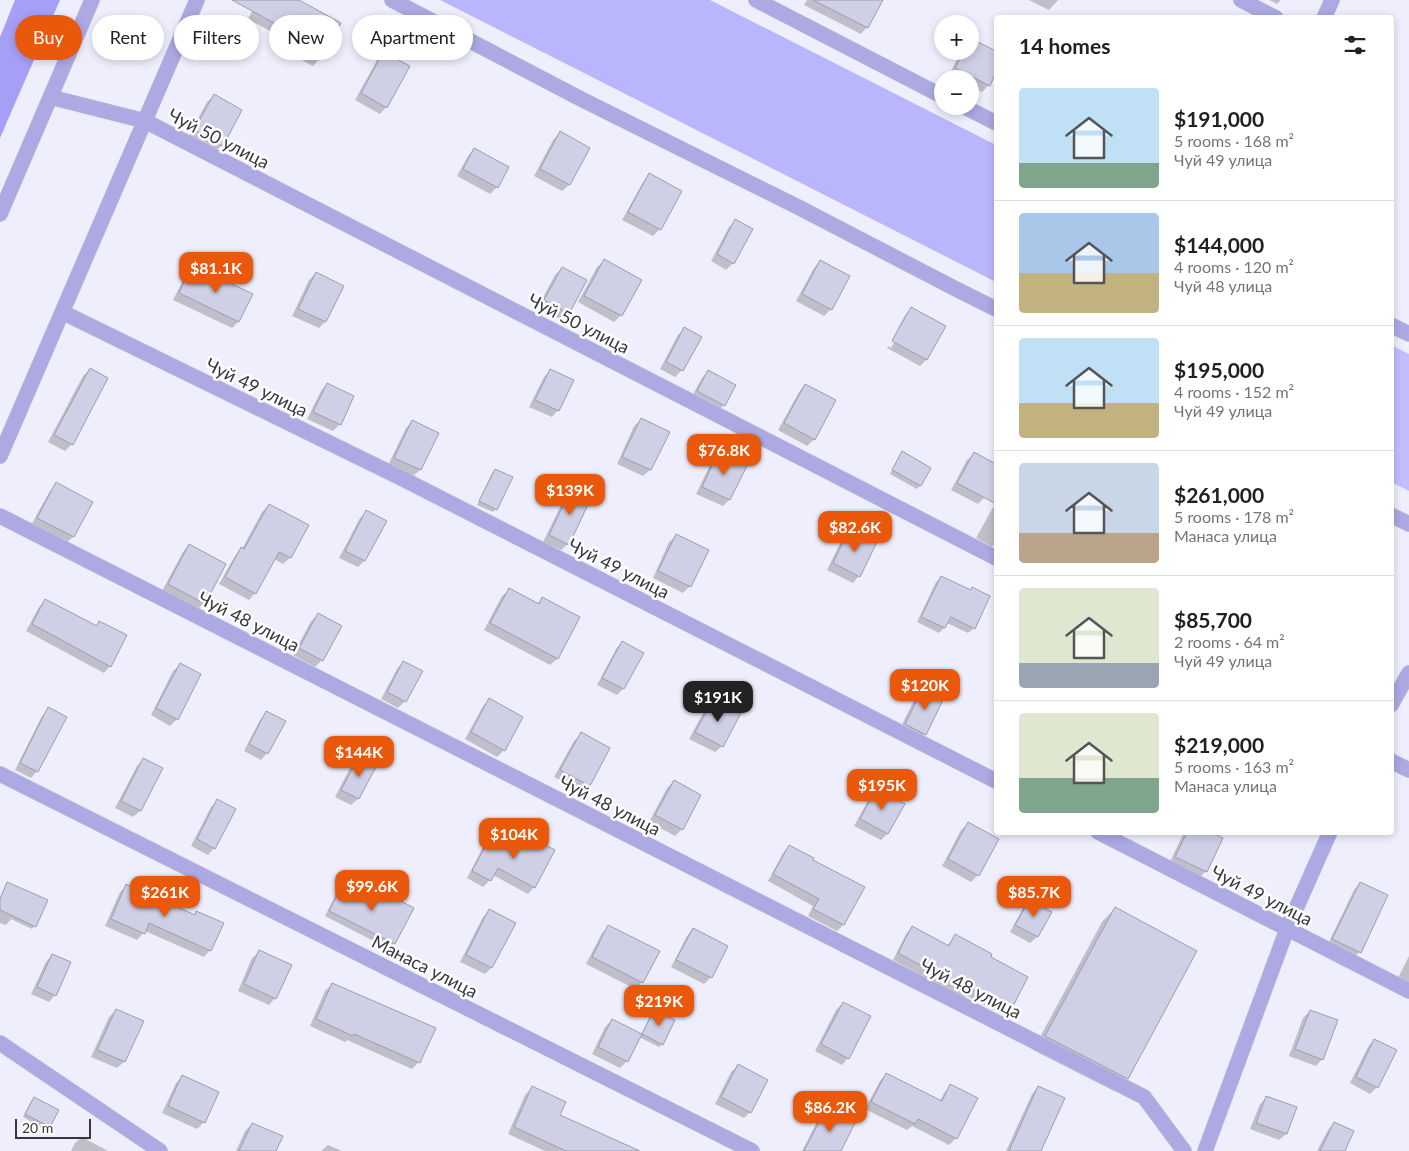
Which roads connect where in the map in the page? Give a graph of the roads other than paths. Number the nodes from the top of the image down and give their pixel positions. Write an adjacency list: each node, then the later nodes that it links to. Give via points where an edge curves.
1 (92, 0): 10 (street)
2 (197, 0): 12 (street)
3 (392, 0): 15 (street, via 572,95)
4 (756, 0): 9 (street)
5 (1241, 0): 7 (street)
6 (1332, 0): 8 (street)
7 (1270, 15)
8 (1325, 15)
9 (934, 92)
10 (50, 97): 12 (street, Чуй 50 улица); 14 (street)
11 (979, 114): 13 (street)
12 (144, 120): 16 (street); 23 (street, Чуй 50 улица)
13 (994, 122)
14 (0, 214)
15 (994, 308)
16 (62, 312): 19 (street); 29 (street, Чуй 49 улица, via 401,478)
17 (1394, 326): 18 (street)
18 (1409, 334)
19 (0, 456)
20 (0, 516): 37 (street, Чуй 48 улица, via 1144,1098)
21 (1394, 516): 22 (street)
22 (1409, 524)
23 (994, 557)
24 (1409, 673): 25 (street)
25 (1394, 700)
26 (1394, 762): 27 (street)
27 (1409, 770)
28 (0, 774): 36 (street, Манаса улица)
29 (994, 780)
30 (1104, 835): 32 (street, Чуй 49 улица)
31 (1329, 835): 32 (street)
32 (1288, 929): 33 (street, Чуй 49 улица); 38 (street)
33 (1409, 991)
34 (0, 1043): 35 (street)
35 (160, 1151)
36 (752, 1151)
37 (1184, 1151)
38 (1205, 1151)

